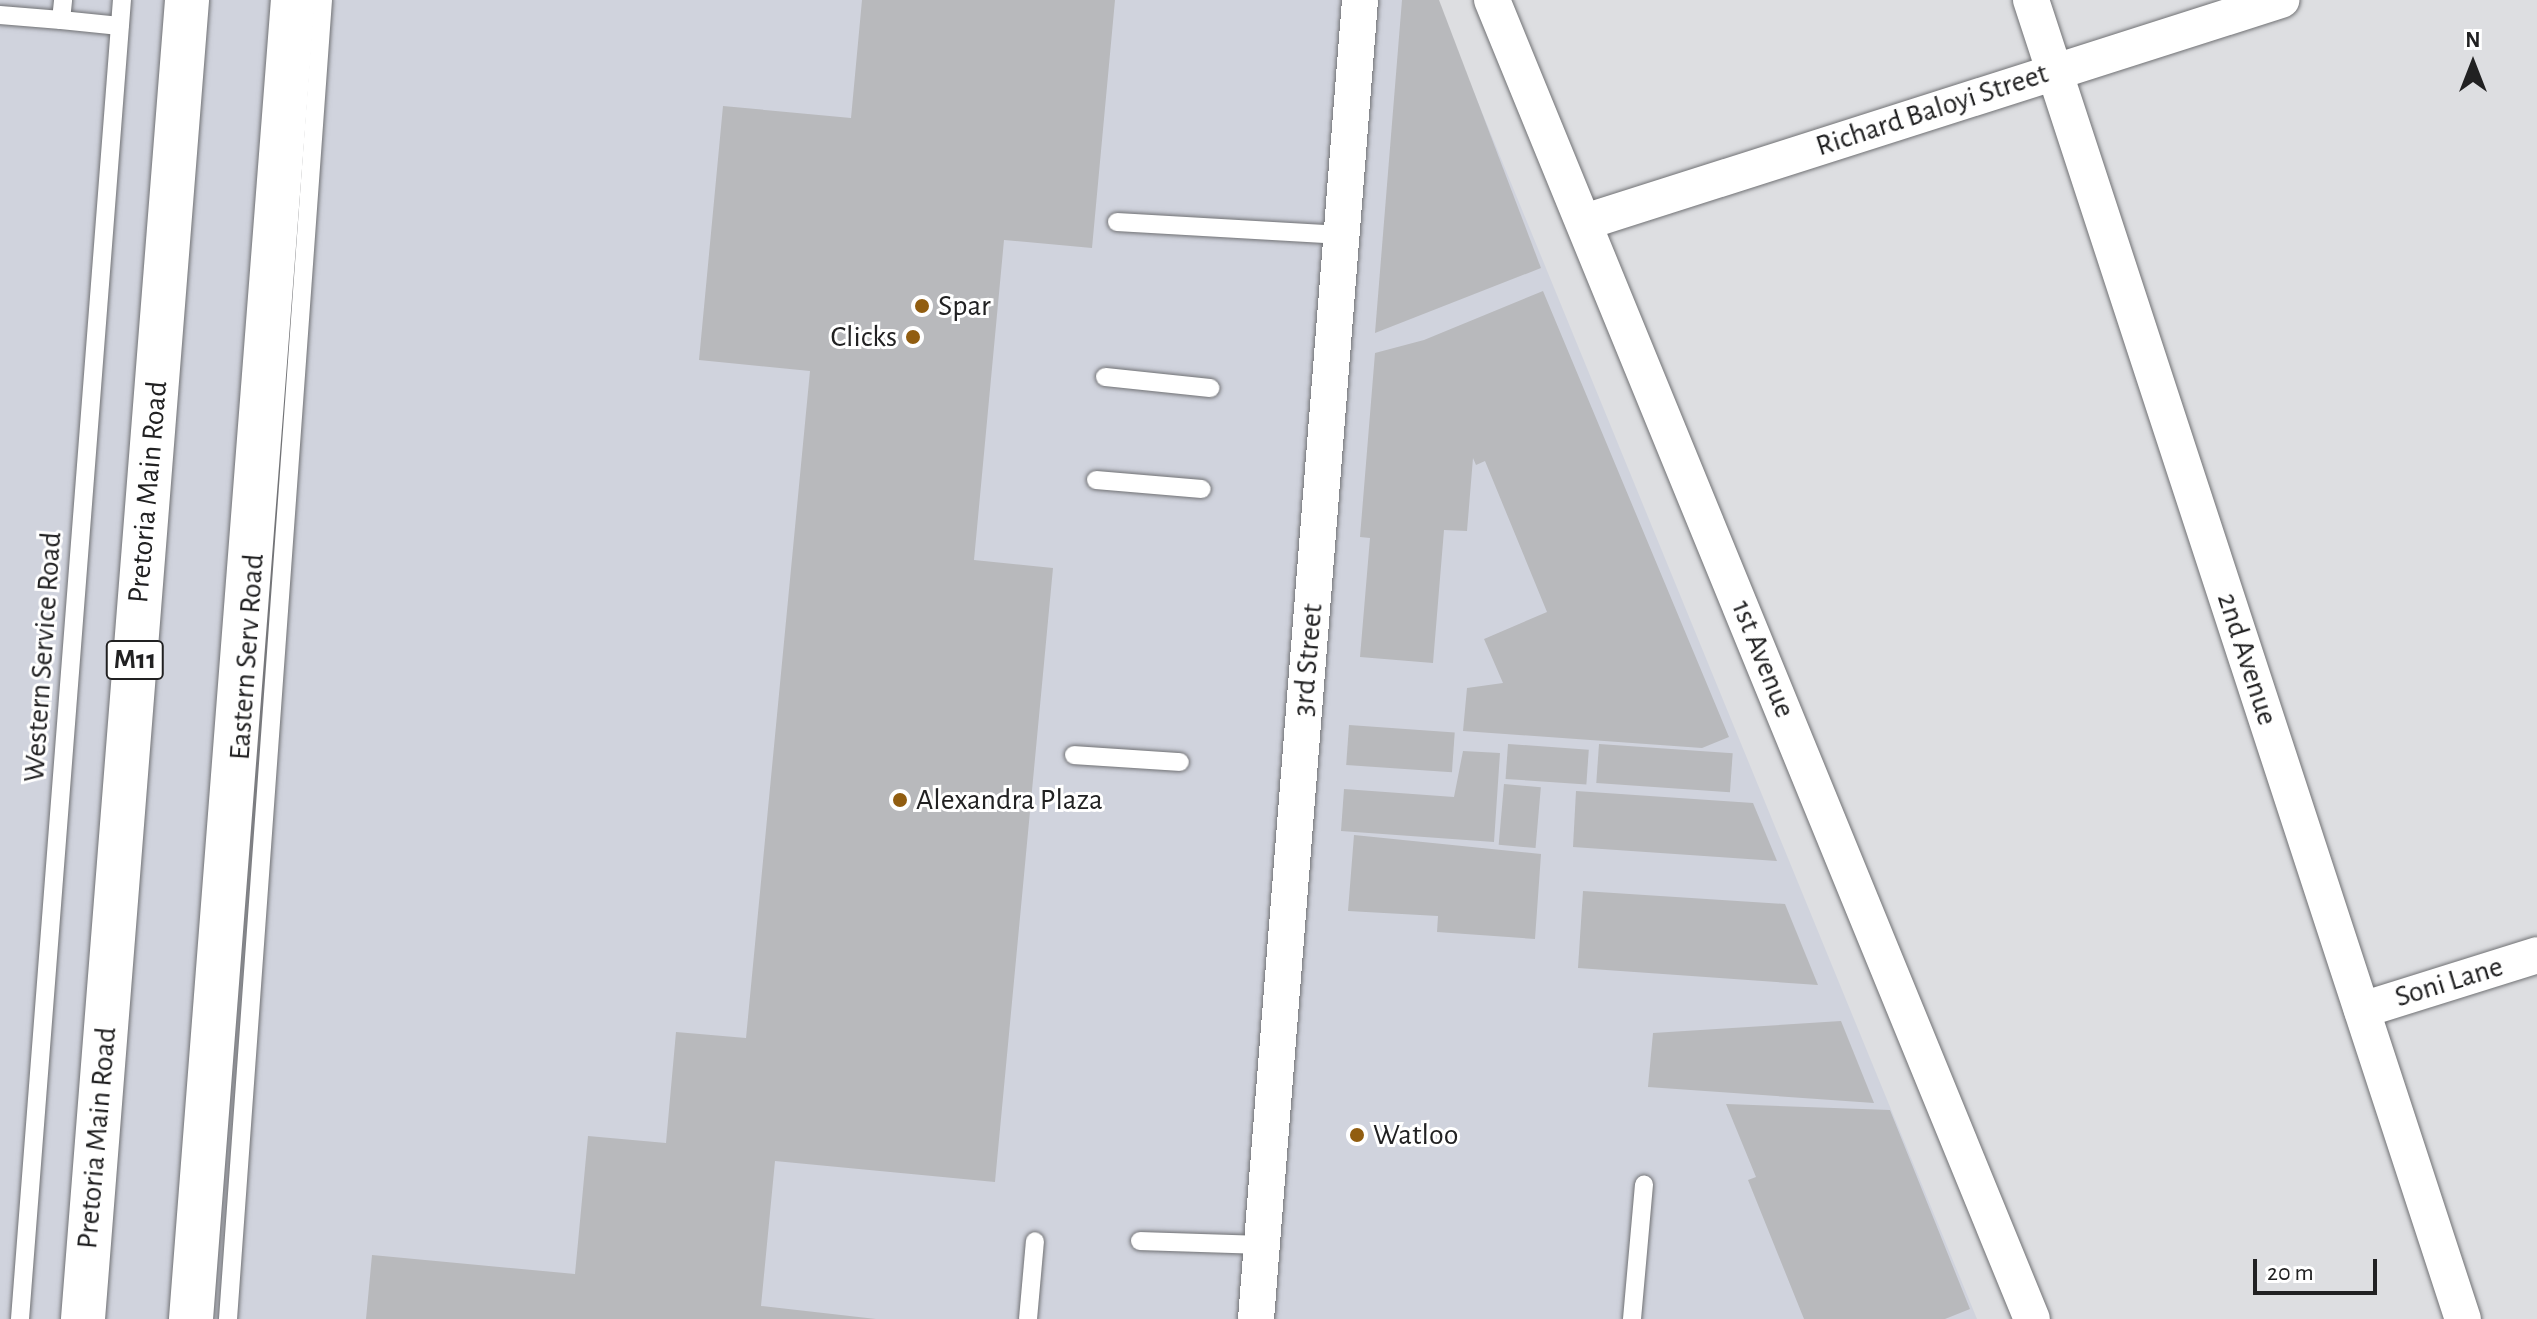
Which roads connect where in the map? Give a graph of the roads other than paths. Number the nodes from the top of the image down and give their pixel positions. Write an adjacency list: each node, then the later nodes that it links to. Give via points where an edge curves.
1 (63, 0): 11 (lane)
2 (122, 0): 12 (lane, Western Service Road)
3 (187, 0): 30 (main road, Pretoria Main Road / M11)
4 (293, 0): 31 (main road)
5 (323, 0): 32 (lane, Eastern Serv Road)
6 (1360, 0): 16 (street, 3rd Street)
7 (1492, 0): 15 (street, 1st Avenue)
8 (2031, 0): 13 (street, 2nd Avenue)
9 (2281, 0): 13 (street, Richard Baloyi Street)
10 (0, 15): 11 (lane)
11 (61, 20): 12 (lane)
12 (120, 26): 29 (lane, Western Service Road)
13 (2055, 70): 15 (street, Richard Baloyi Street); 24 (street, 2nd Avenue)
14 (1117, 222): 16 (lane)
15 (1585, 222): 36 (street, 1st Avenue)
16 (1342, 235): 28 (street, 3rd Street)
17 (1105, 377): 18 (lane)
18 (1210, 388)
19 (1096, 480): 20 (lane)
20 (1202, 489)
21 (1074, 755): 22 (lane)
22 (1180, 762)
23 (2537, 955): 24 (street, Soni Lane)
24 (2362, 1010): 37 (street, 2nd Avenue)
25 (1644, 1185): 35 (lane)
26 (1035, 1241): 33 (lane)
27 (1140, 1241): 28 (lane)
28 (1262, 1245): 34 (street, 3rd Street)
29 (20, 1319)
30 (83, 1319)
31 (191, 1319)
32 (228, 1319)
33 (1028, 1319)
34 (1256, 1319)
35 (1632, 1319)
36 (2032, 1319)
37 (2463, 1319)

